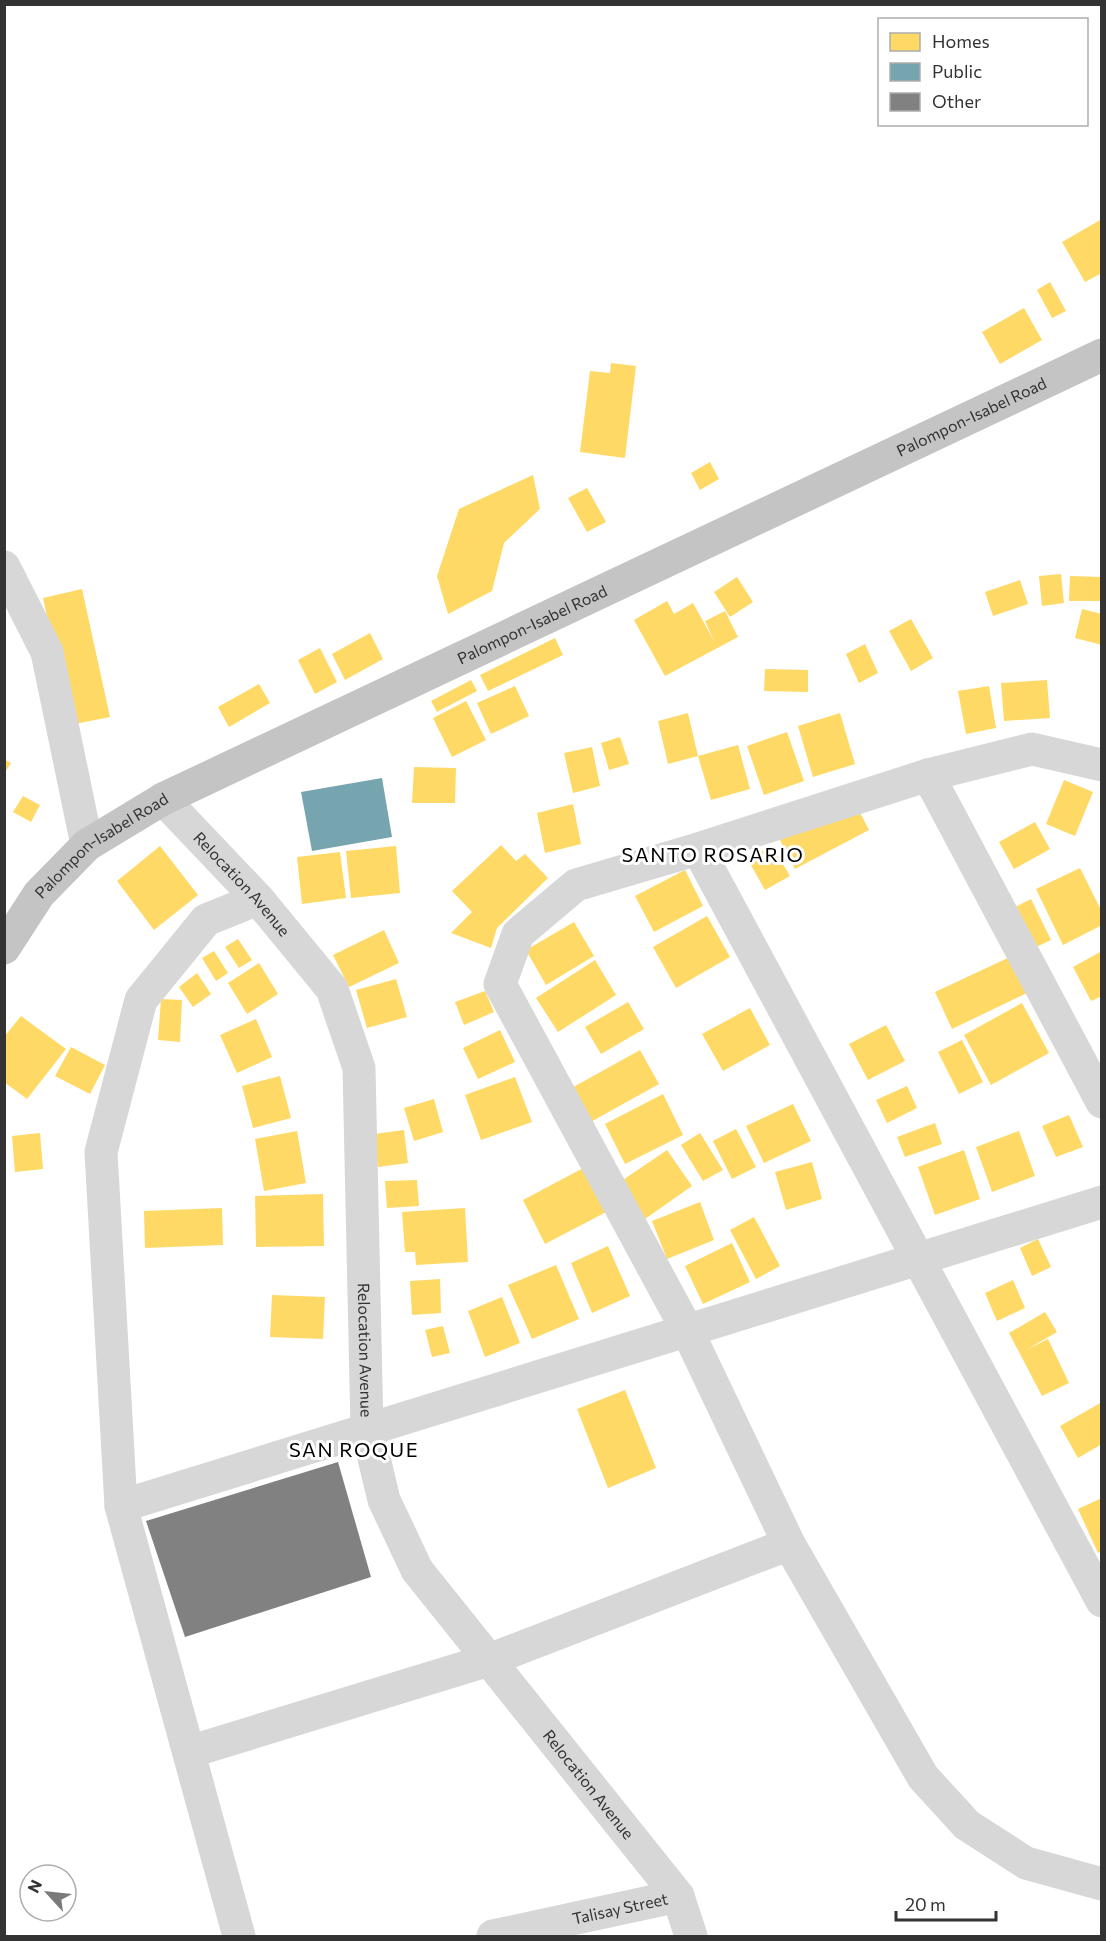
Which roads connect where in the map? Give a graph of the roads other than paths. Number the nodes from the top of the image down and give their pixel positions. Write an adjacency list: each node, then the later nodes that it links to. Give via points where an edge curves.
1 (1101, 355): 5 (highway, Palompon-Isabel Road)
2 (4, 567): 6 (street, via 47,652)
3 (1101, 765): 4 (street, via 1032,749)
4 (928, 775): 7 (street); 10 (street)
5 (163, 799): 6 (highway, Palompon-Isabel Road); 8 (street, Relocation Avenue)
6 (87, 845): 9 (highway, Palompon-Isabel Road, via 39,894)
7 (698, 849): 12 (street); 13 (street, via 576,885 518,934 500,984)
8 (258, 898): 14 (street, Relocation Avenue, via 332,989 359,1068); 15 (street, via 206,920 141,1000 101,1152)
9 (4, 948)
10 (1101, 1102)
11 (1101, 1202): 12 (street)
12 (920, 1258): 13 (street); 17 (street)
13 (687, 1330): 14 (street); 16 (street)
14 (367, 1429): 15 (street); 18 (street, Relocation Avenue, via 384,1500 417,1570)
15 (121, 1506): 19 (street)
16 (789, 1544): 18 (street); 20 (street, via 923,1777 967,1825 1026,1863)
17 (1101, 1601)
18 (489, 1660): 19 (street); 21 (street, Relocation Avenue)
19 (189, 1752): 22 (street)
20 (1101, 1884)
21 (678, 1896): 23 (street, Talisay Street); 24 (street, Relocation Avenue)
22 (239, 1936)
23 (493, 1936)
24 (690, 1936)

